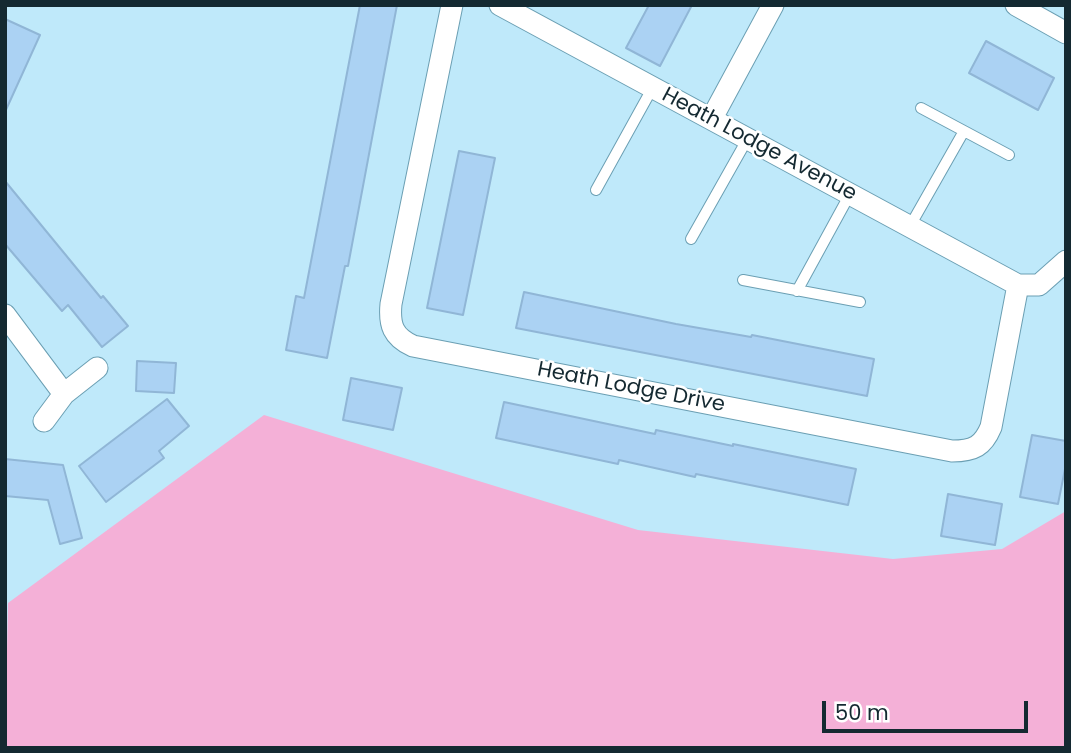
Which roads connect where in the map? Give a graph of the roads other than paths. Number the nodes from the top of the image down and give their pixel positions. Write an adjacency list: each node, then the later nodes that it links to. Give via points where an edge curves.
1 (452, 5): 18 (street, Heath Lodge Drive, via 391,304 390,318 400,340 952,452 966,451 977,448 991,427)
2 (500, 5): 6 (street, Heath Lodge Avenue)
3 (773, 5): 8 (street)
4 (1016, 5): 5 (street)
5 (1066, 33)
6 (653, 87): 8 (street, Heath Lodge Avenue); 12 (lane)
7 (921, 108): 9 (lane)
8 (712, 118): 10 (street, Heath Lodge Avenue)
9 (964, 131): 11 (lane); 14 (lane)
10 (748, 138): 13 (street, Heath Lodge Avenue); 15 (lane)
11 (1009, 155)
12 (596, 190)
13 (850, 194): 14 (street, Heath Lodge Avenue); 19 (lane)
14 (911, 226): 18 (street, Heath Lodge Avenue)
15 (691, 239)
16 (1066, 261): 18 (street, via 1039,285)
17 (743, 280): 19 (lane)
18 (1018, 285)
19 (797, 290): 20 (lane)
20 (860, 302)
21 (5, 315): 23 (street)
22 (97, 368): 23 (street)
23 (64, 394): 24 (street)
24 (44, 421)

